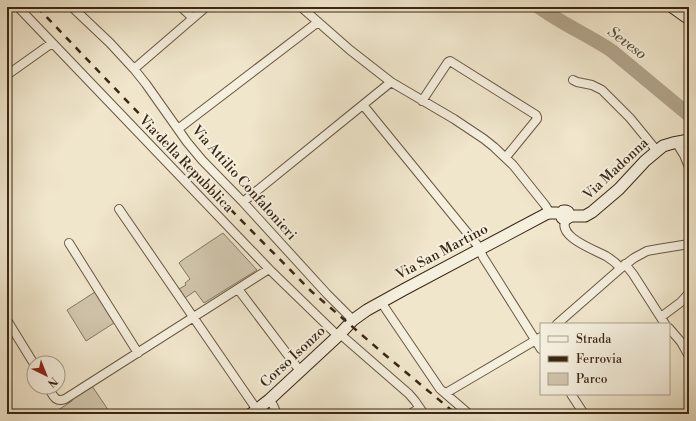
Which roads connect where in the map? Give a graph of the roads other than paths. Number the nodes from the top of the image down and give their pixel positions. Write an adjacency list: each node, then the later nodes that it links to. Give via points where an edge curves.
1 (18, 7): 10 (street, Via della Repubblica)
2 (72, 7): 11 (street, Via Attilio Confalonieri)
3 (181, 7): 7 (street)
4 (206, 7): 7 (street)
5 (301, 7): 9 (street)
6 (672, 7): 8 (street)
7 (193, 18): 11 (street)
8 (689, 19)
9 (318, 22): 14 (street); 17 (street)
10 (52, 43): 12 (street); 29 (street, Via della Repubblica)
11 (134, 69): 17 (street, Via Attilio Confalonieri)
12 (7, 75)
13 (573, 80): 19 (street, via 602,90)
14 (390, 82): 15 (street); 16 (street)
15 (422, 101): 20 (street, via 480,136); 20 (street, via 450,61 536,115)
16 (363, 105): 22 (street); 27 (street)
17 (178, 128): 22 (street, Via Attilio Confalonieri, via 202,160)
18 (687, 142): 19 (street); 21 (street, via 680,144 680,147)
19 (661, 148): 21 (street, via 673,145); 24 (street, Via Madonna, via 588,215)
20 (506, 157): 24 (street)
21 (688, 165)
22 (243, 202): 35 (street, Via Attilio Confalonieri)
23 (119, 209): 33 (street)
24 (559, 214): 27 (street, Via San Martino); 28 (street, via 570,236)
25 (69, 243): 41 (street)
26 (689, 244): 28 (street, via 648,251)
27 (479, 250): 32 (street, Via San Martino); 40 (street)
28 (623, 266): 36 (street, via 633,274); 37 (street)
29 (269, 269): 30 (street); 39 (street, Via della Repubblica)
30 (238, 289): 33 (street); 44 (street)
31 (689, 293): 36 (street)
32 (381, 302): 35 (street, Via San Martino); 45 (street, via 440,389)
33 (194, 317): 41 (street); 50 (street)
34 (7, 320): 42 (street)
35 (353, 320): 39 (street, Corso Isonzo)
36 (663, 320)
37 (558, 323)
38 (670, 329): 43 (street)
39 (339, 335): 44 (street, Corso Isonzo); 49 (street, Via della Repubblica, via 409,394)
40 (538, 338): 45 (street)
41 (138, 353): 46 (street, via 65,399 58,400)
42 (28, 355)
43 (689, 356)
44 (300, 371): 48 (street, Corso Isonzo)
45 (446, 393): 53 (street)
46 (53, 395)
47 (572, 395): 54 (street)
48 (269, 400): 50 (street, Corso Isonzo); 51 (street)
49 (422, 411): 52 (street)
50 (254, 412)
51 (277, 414)
52 (410, 414)
53 (469, 414)
54 (584, 414)

